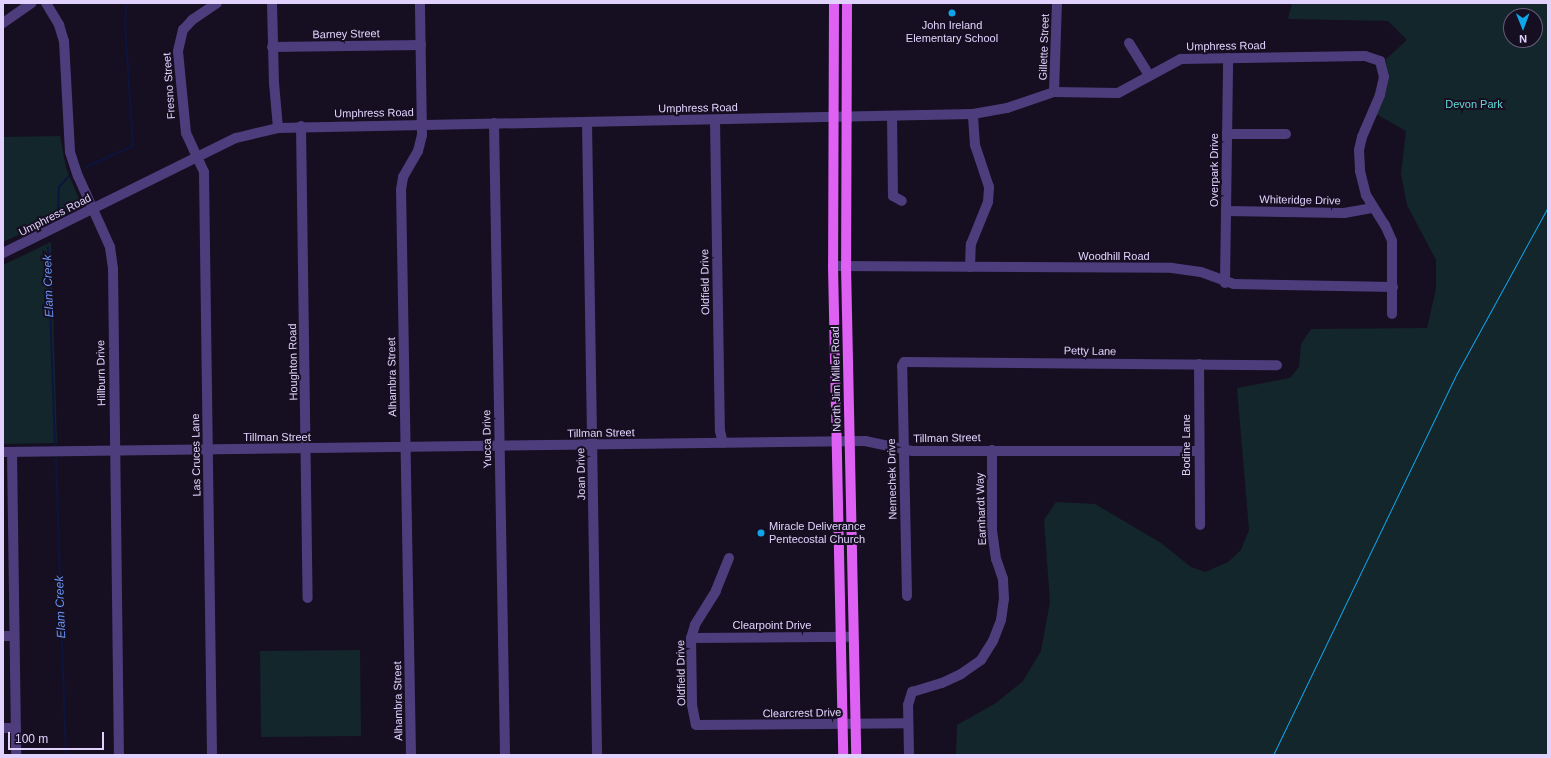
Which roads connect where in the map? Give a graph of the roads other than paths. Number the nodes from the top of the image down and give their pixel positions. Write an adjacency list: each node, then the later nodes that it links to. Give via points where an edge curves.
1 (32, 3): 9 (street)
2 (46, 3): 31 (street, Hillburn Drive, via 59,25 64,41 70,152)
3 (217, 3): 28 (street, Fresno Street, via 192,20 179,40 185,127)
4 (272, 3): 12 (street)
5 (420, 3): 11 (street, Alhambra Street)
6 (1057, 3): 15 (street, Gillette Street)
7 (834, 4): 8 (main road); 19 (main road, North Jim Miller Road)
8 (847, 4): 17 (main road, North Jim Miller Road)
9 (3, 23)
10 (1129, 43): 14 (street)
11 (421, 45): 12 (street, Barney Street); 23 (street, Alhambra Street)
12 (272, 47): 25 (street)
13 (1228, 58): 14 (street, Umphress Road, via 1181,59); 26 (street, Overpark Drive); 30 (street, Umphress Road, via 1372,57 1380,61 1383,68 1382,89 1359,150 1361,180)
14 (1149, 75): 15 (street, Umphress Road, via 1118,93)
15 (1054, 92): 16 (street, Umphress Road, via 1007,108)
16 (973, 114): 18 (street, Umphress Road); 36 (street, via 975,145 989,187 988,202 971,244)
17 (846, 116): 18 (street, Umphress Road); 19 (street, Umphress Road); 35 (main road, North Jim Miller Road)
18 (892, 116): 29 (street, via 894,196)
19 (834, 117): 20 (street, Umphress Road); 34 (main road, North Jim Miller Road)
20 (714, 120): 21 (street, Umphress Road); 45 (street, Oldfield Drive, via 720,431)
21 (587, 122): 22 (street, Umphress Road); 46 (street, Joan Drive)
22 (494, 123): 23 (street, Umphress Road); 47 (street, Yucca Drive)
23 (421, 124): 24 (street, Umphress Road); 48 (street, Alhambra Street, via 421,143 406,170 401,190)
24 (301, 126): 25 (street, Umphress Road); 49 (street, Houghton Road)
25 (278, 128): 28 (street, Umphress Road, via 241,136)
26 (1227, 134): 27 (street); 32 (street, Overpark Drive)
27 (1286, 134)
28 (197, 157): 31 (street, Umphress Road); 51 (street, Las Cruces Lane, via 204,172)
29 (902, 202)
30 (1372, 208): 32 (street, Whiteridge Drive, via 1349,213); 38 (street, Umphress Road, via 1385,225 1392,241)
31 (93, 209): 33 (street, Umphress Road); 53 (street, Hillburn Drive, via 110,247)
32 (1226, 211): 37 (street, Overpark Drive)
33 (3, 253)
34 (833, 266): 35 (street, Woodhill Road); 44 (main road, North Jim Miller Road)
35 (846, 266): 36 (street, Woodhill Road); 43 (main road, North Jim Miller Road)
36 (970, 266): 37 (street, Woodhill Road, via 1188,269)
37 (1225, 283): 38 (street, Woodhill Road)
38 (1393, 287): 39 (street, Umphress Road)
39 (1392, 314)
40 (904, 362): 41 (street, Petty Lane); 50 (street, Nemechek Drive)
41 (1199, 364): 42 (street, Petty Lane); 54 (street, Bodine Lane)
42 (1277, 365)
43 (850, 441): 44 (street, Tillman Street); 50 (street, Tillman Street, via 871,441); 64 (main road, North Jim Miller Road)
44 (837, 442): 45 (street, Tillman Street); 63 (main road, North Jim Miller Road)
45 (723, 443): 46 (street, Tillman Street)
46 (592, 445): 47 (street, Tillman Street); 77 (street, Joan Drive)
47 (499, 446): 48 (street, Tillman Street); 76 (street, Yucca Drive)
48 (405, 448): 49 (street, Tillman Street); 75 (street, Alhambra Street)
49 (306, 449): 51 (street, Tillman Street); 60 (street, Houghton Road)
50 (903, 449): 52 (street, Tillman Street); 59 (street, Nemechek Drive)
51 (207, 450): 53 (street, Tillman Street); 74 (street, Las Cruces Lane)
52 (992, 450): 54 (street, Tillman Street); 66 (street, Earnhardt Way, via 992,530 996,559 1003,578 1001,620 993,641 980,660 961,674 942,683 912,692 908,705)
53 (115, 451): 55 (street, Tillman Street); 73 (street, Hillburn Drive)
54 (1198, 451): 56 (street, Bodine Lane)
55 (7, 452): 57 (street)
56 (1200, 526)
57 (8, 543): 62 (street)
58 (729, 558): 65 (street, Oldfield Drive, via 716,591 695,625)
59 (907, 596)
60 (308, 598)
61 (3, 636): 62 (street)
62 (14, 636): 71 (street)
63 (840, 637): 64 (street, Clearpoint Drive); 65 (street, Clearpoint Drive); 67 (main road, North Jim Miller Road)
64 (854, 637): 68 (main road, North Jim Miller Road)
65 (691, 638): 69 (street, Oldfield Drive, via 692,705)
66 (908, 723): 68 (street, Clearcrest Drive); 80 (street, Earnhardt Way)
67 (842, 724): 68 (street, Clearcrest Drive); 69 (street, Clearcrest Drive); 78 (main road, North Jim Miller Road)
68 (855, 724): 79 (main road, North Jim Miller Road)
69 (696, 725)
70 (3, 728): 71 (street)
71 (16, 728): 72 (street)
72 (16, 755)
73 (119, 755)
74 (212, 755)
75 (410, 755)
76 (505, 755)
77 (597, 755)
78 (842, 755)
79 (856, 755)
80 (909, 755)

